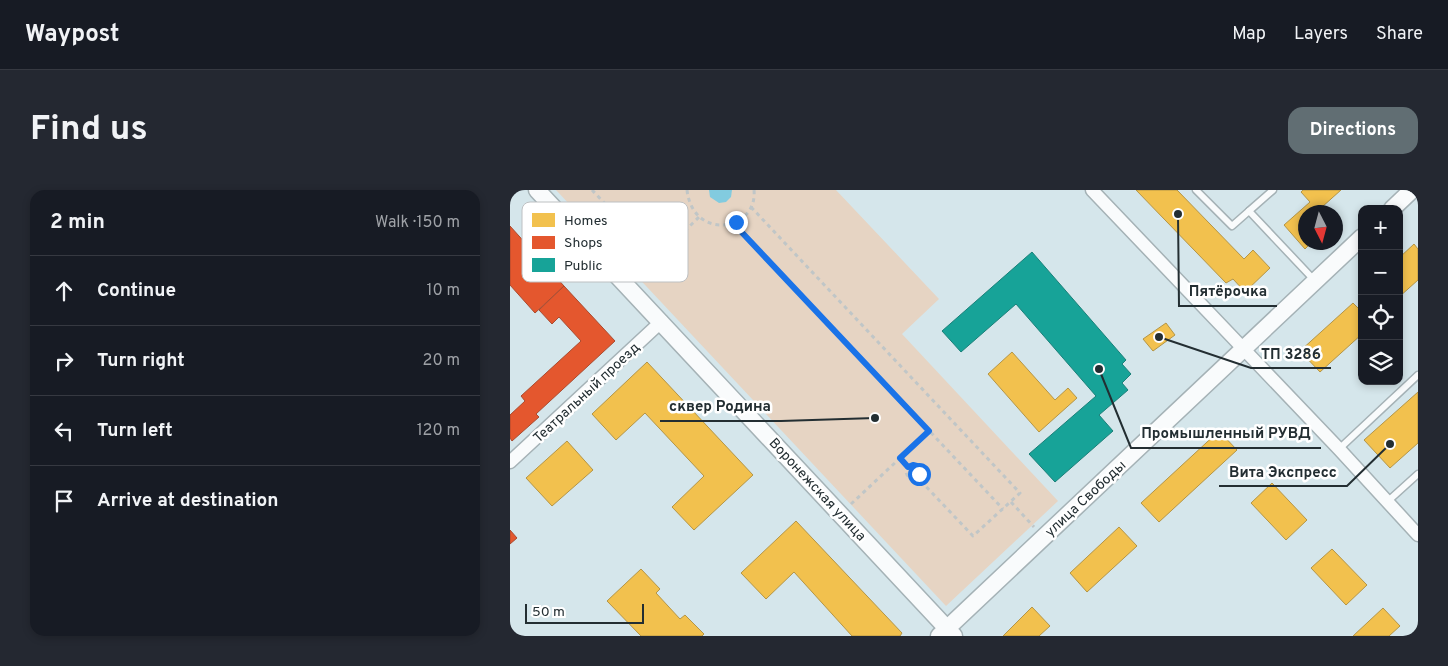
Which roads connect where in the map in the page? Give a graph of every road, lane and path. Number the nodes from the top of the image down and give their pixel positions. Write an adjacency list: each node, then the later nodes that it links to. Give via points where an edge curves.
1 (537, 190): 9 (street, Воронежская улица)
2 (592, 190): 10 (path)
3 (688, 190): 14 (path, via 689,201)
4 (754, 190): 12 (path)
5 (1092, 190): 21 (street)
6 (1196, 190): 13 (lane, via 1232,226)
7 (1273, 190): 13 (lane)
8 (1412, 190): 11 (street)
9 (548, 202)
10 (603, 202)
11 (1396, 205)
12 (751, 207): 15 (path); 30 (path, via 1020,493)
13 (1249, 211): 18 (lane)
14 (699, 217): 15 (path, via 713,225); 16 (path)
15 (733, 223): 23 (path)
16 (688, 228)
17 (1358, 241): 18 (street, улица Свободы)
18 (1315, 281): 21 (street, улица Свободы)
19 (625, 282): 20 (street, Воронежская улица)
20 (662, 321): 26 (street, Театральный проезд); 36 (street, Воронежская улица)
21 (1242, 350): 24 (street); 36 (street, улица Свободы)
22 (1418, 375): 24 (lane)
23 (929, 431): 25 (path); 33 (path)
24 (1339, 449): 31 (street)
25 (900, 458): 27 (path); 32 (path)
26 (510, 462)
27 (908, 467): 29 (path, via 908,475 912,478); 29 (path, via 918,468)
28 (1418, 474): 31 (lane)
29 (917, 476): 33 (path, via 973,536)
30 (1011, 502): 33 (path); 34 (path)
31 (1387, 502): 35 (street)
32 (849, 505)
33 (1003, 509)
34 (1038, 531)
35 (1418, 536)
36 (947, 634)

